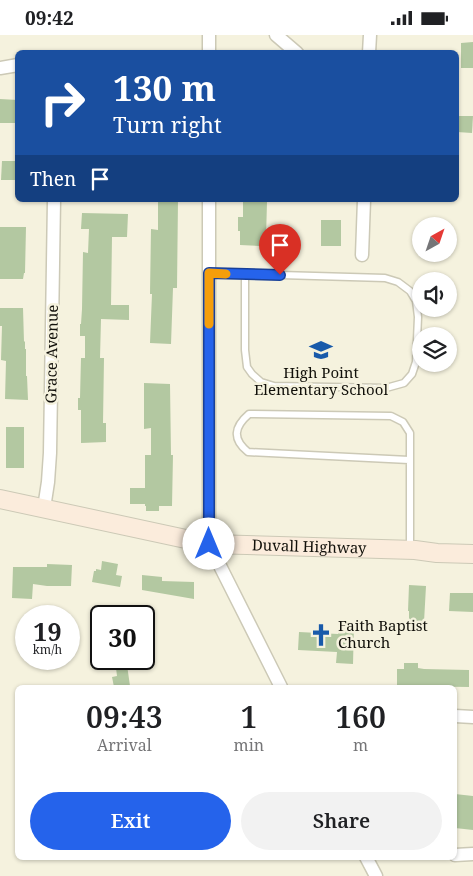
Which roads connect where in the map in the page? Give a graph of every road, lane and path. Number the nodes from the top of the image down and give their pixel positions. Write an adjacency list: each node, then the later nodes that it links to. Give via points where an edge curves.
1 (209, 35): 4 (street)
2 (276, 35): 5 (street)
3 (370, 35): 6 (street)
4 (209, 50)
5 (294, 50)
6 (369, 50)
7 (15, 66): 8 (street)
8 (0, 68)
9 (54, 202): 17 (street, Grace Avenue, via 50,453)
10 (209, 202): 13 (street)
11 (364, 202): 12 (street)
12 (362, 255)
13 (209, 273): 14 (lane); 18 (street)
14 (244, 275): 14 (lane, via 247,367 261,382 274,386 386,388 404,383 412,374 416,362 416,301 410,291 398,282 385,278)
15 (409, 460): 15 (lane, via 410,433 402,421 391,417 250,415 241,422 237,433 240,445 248,452); 19 (lane)
16 (0, 499): 17 (street, Duvall Highway)
17 (44, 508): 18 (street, Duvall Highway)
18 (209, 544): 19 (street, Duvall Highway); 21 (street)
19 (410, 550): 20 (street, Duvall Highway)
20 (473, 554)
21 (280, 685)
22 (457, 716): 23 (street)
23 (473, 717)
24 (457, 855): 25 (street)
25 (473, 855)
26 (368, 860): 27 (street)
27 (376, 876)

